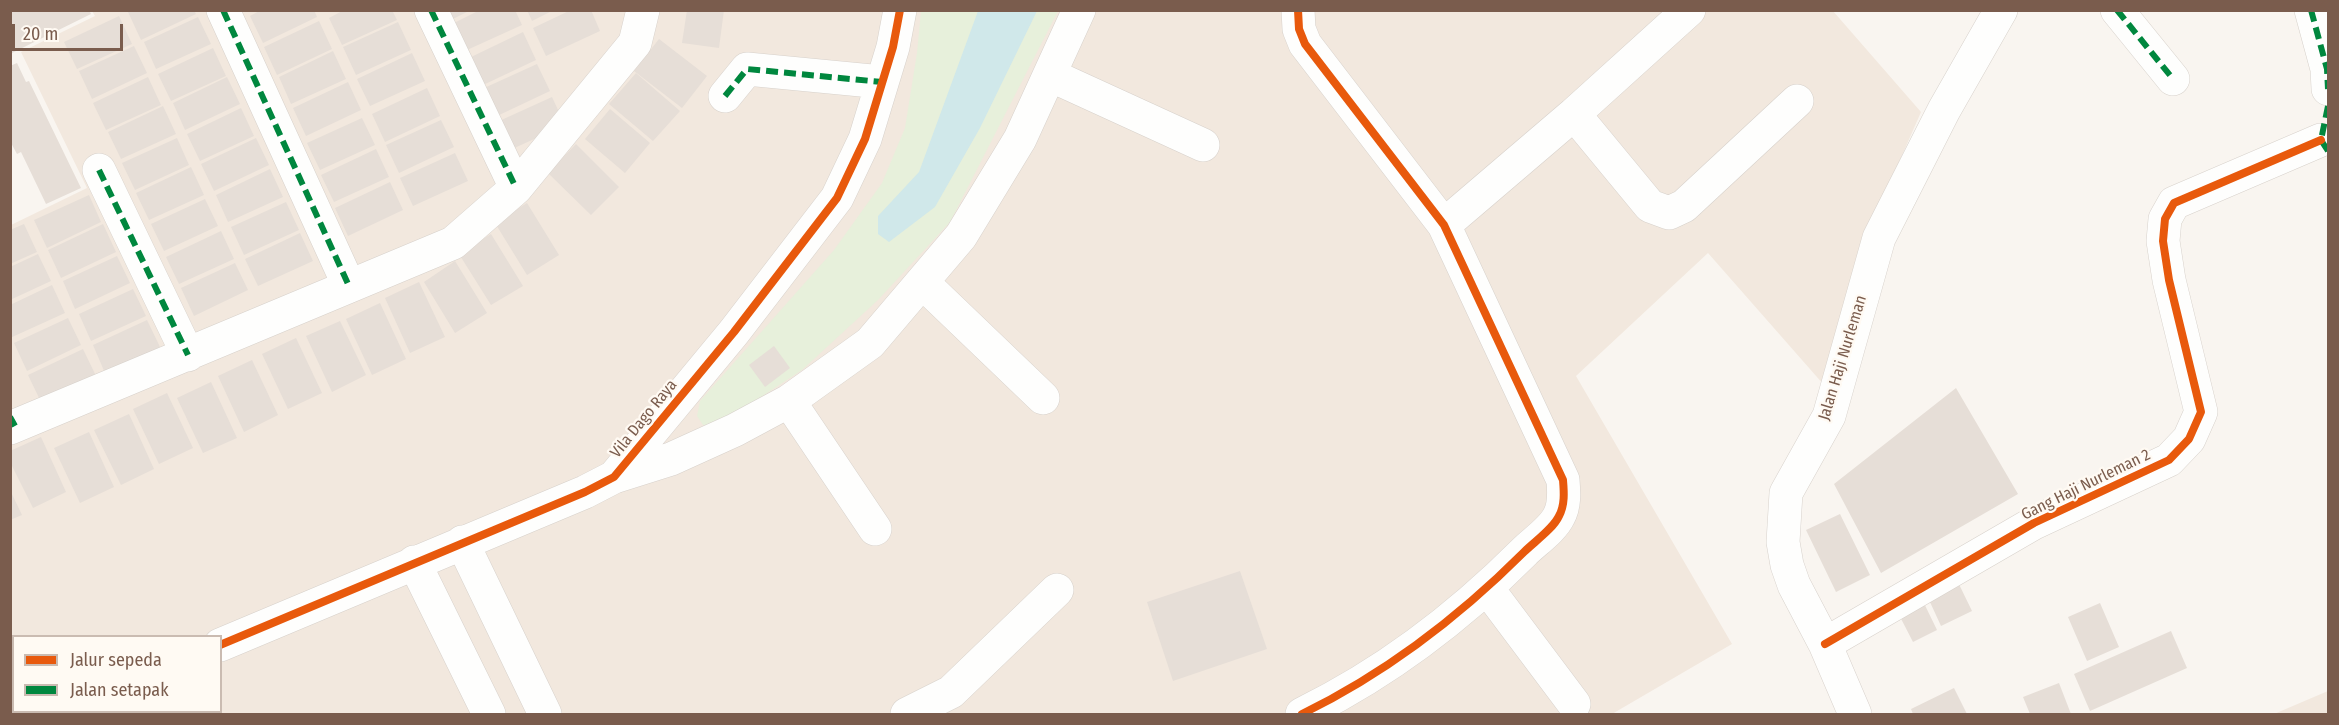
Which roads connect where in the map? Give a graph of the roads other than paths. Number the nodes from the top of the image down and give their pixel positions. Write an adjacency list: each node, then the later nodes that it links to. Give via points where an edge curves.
1 (223, 10): 27 (street)
2 (431, 10): 24 (street)
3 (621, 10): 12 (street)
4 (643, 10): 12 (street)
5 (900, 10): 15 (street, Vila Dago Raya)
6 (1079, 10): 13 (street)
7 (1689, 10): 20 (street)
8 (2001, 10): 39 (street, Jalan Haji Nurleman, via 1944,110 1879,238 1828,416 1786,493 1783,542 1787,565)
9 (2117, 10): 14 (street)
10 (2312, 10): 16 (street)
11 (1299, 12): 25 (street, via 1305,44)
12 (636, 44): 24 (street)
13 (1050, 75): 21 (street); 26 (street, via 1020,139 962,236)
14 (2173, 79)
15 (882, 82): 17 (street, via 747,69); 32 (street, Vila Dago Raya, via 865,139 837,198 734,332)
16 (2328, 89)
17 (725, 96)
18 (1797, 101): 20 (street, via 1684,206 1669,213 1650,206)
19 (2328, 106): 22 (street)
20 (1574, 114): 25 (street)
21 (1203, 145)
22 (2325, 145): 39 (street, Gang Haji Nurleman 2, via 2174,203 2164,219 2169,280 2201,412 2189,439 2169,460 2034,523)
23 (99, 170): 28 (street)
24 (516, 188): 27 (street, via 453,243)
25 (1444, 225): 36 (street, via 1563,480 1559,517)
26 (922, 282): 29 (street); 30 (street, via 870,343)
27 (350, 286): 28 (street)
28 (188, 355): 31 (street)
29 (1043, 398)
30 (789, 401): 32 (street, via 681,454); 33 (street)
31 (12, 424)
32 (614, 477): 34 (street, Vila Dago Raya)
33 (875, 529)
34 (462, 542): 35 (street, Vila Dago Raya); 43 (street)
35 (414, 562): 38 (street, Vila Dago Raya); 42 (street)
36 (1487, 588): 41 (street); 45 (street, via 1413,649 1344,694)
37 (1056, 590): 40 (street)
38 (222, 644)
39 (1825, 644): 46 (street, Jalan Haji Nurleman)
40 (956, 703): 44 (street)
41 (1574, 704)
42 (489, 714)
43 (545, 714)
44 (907, 714)
45 (1302, 714)
46 (1855, 714)

